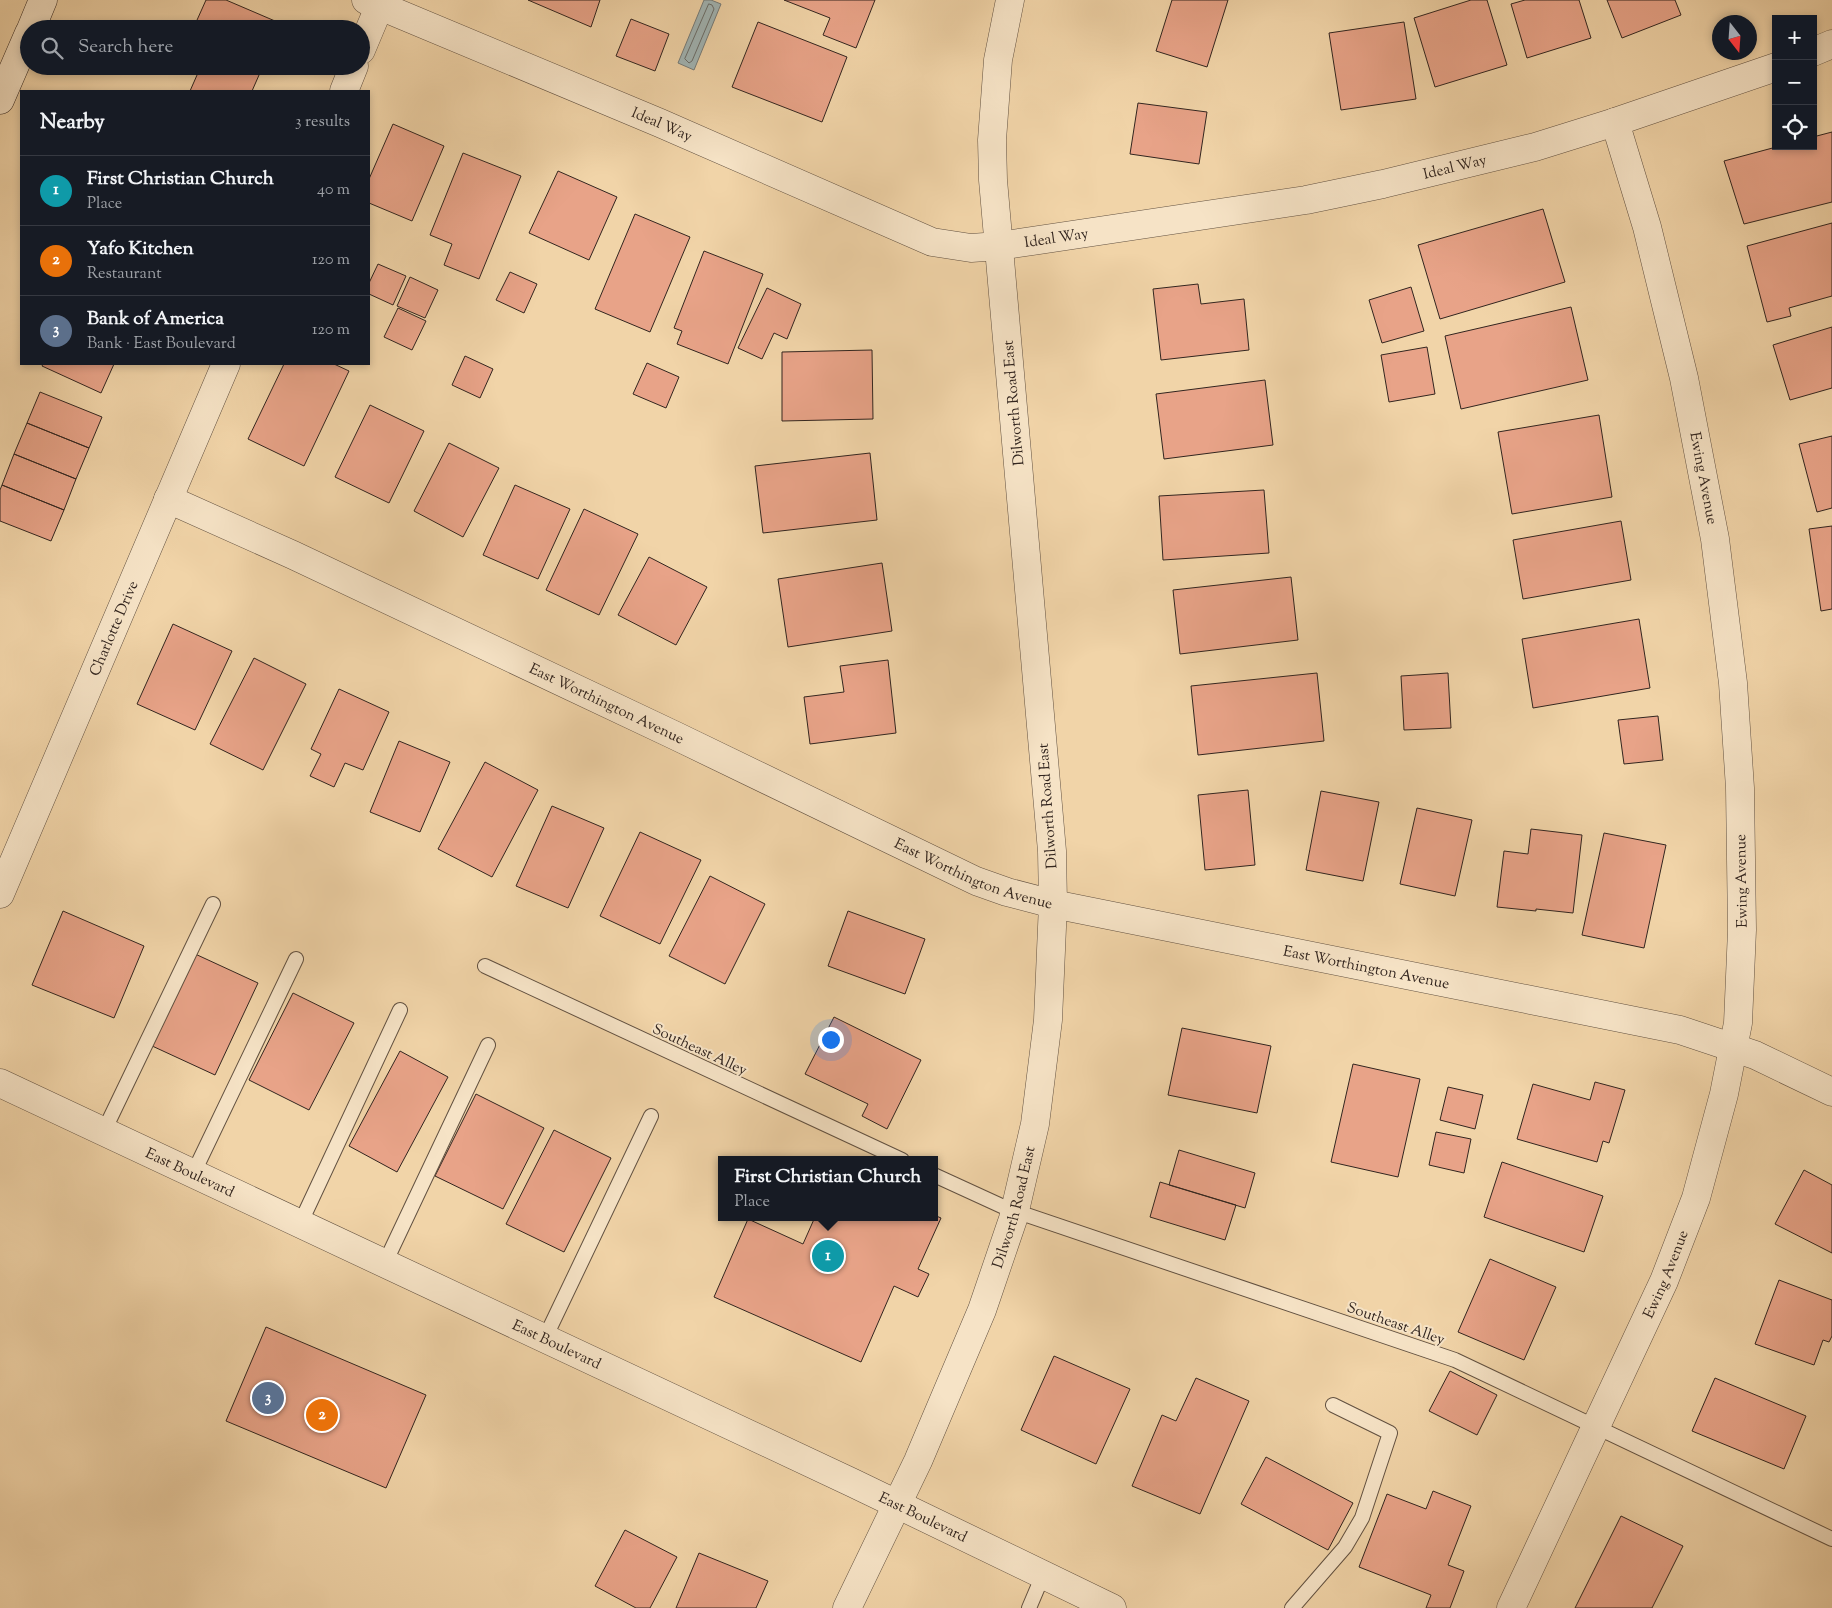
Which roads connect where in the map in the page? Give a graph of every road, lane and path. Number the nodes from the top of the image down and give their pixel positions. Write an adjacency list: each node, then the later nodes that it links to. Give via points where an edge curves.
1 (43, 0): 4 (street)
2 (1010, 0): 14 (street, Dilworth Road East, via 998,60 992,140)
3 (376, 2): 5 (street); 14 (street, Ideal Way, via 932,242 971,248)
4 (35, 20)
5 (370, 21)
6 (1832, 44): 7 (street)
7 (1817, 50)
8 (20, 54): 12 (street)
9 (1772, 68): 13 (street, Ideal Way)
10 (350, 75): 11 (street)
11 (344, 90)
12 (0, 100)
13 (1616, 122): 14 (street, Ideal Way, via 1535,147 1334,194); 24 (street, Ewing Avenue, via 1647,228 1682,369 1715,539 1733,683 1740,788 1742,930)
14 (999, 246): 19 (street, Dilworth Road East, via 1052,851)
15 (224, 365): 16 (street, Charlotte Drive)
16 (168, 499): 17 (street, Charlotte Drive); 19 (street, East Worthington Avenue, via 676,736 976,881)
17 (0, 894)
18 (213, 904): 28 (lane)
19 (1053, 904): 24 (street, East Worthington Avenue, via 1680,1030); 32 (street, Dilworth Road East, via 1046,1029 1035,1124)
20 (296, 959): 30 (lane)
21 (485, 966): 29 (lane, Southeast Alley)
22 (400, 1010): 33 (lane)
23 (488, 1046): 34 (lane)
24 (1734, 1048): 26 (street, East Worthington Avenue); 37 (street, Ewing Avenue, via 1696,1198 1664,1281)
25 (0, 1083): 28 (street, East Boulevard)
26 (1832, 1092)
27 (651, 1116): 35 (lane)
28 (104, 1131): 30 (street, East Boulevard)
29 (893, 1156)
30 (193, 1174): 33 (street, East Boulevard)
31 (938, 1177): 32 (lane, Southeast Alley)
32 (1015, 1211): 37 (lane, Southeast Alley, via 1455,1360); 38 (street, Dilworth Road East, via 982,1310)
33 (300, 1224): 34 (street, East Boulevard)
34 (385, 1263): 35 (street, East Boulevard)
35 (545, 1338): 38 (street, East Boulevard)
36 (1333, 1405): 44 (lane, via 1390,1434 1362,1518 1345,1547)
37 (1596, 1427): 39 (lane, Southeast Alley); 45 (street, Ewing Avenue)
38 (897, 1504): 40 (street, East Boulevard); 41 (street, Dilworth Road East)
39 (1832, 1539)
40 (1043, 1575): 42 (lane); 43 (street, East Boulevard)
41 (847, 1608)
42 (1029, 1608)
43 (1112, 1608)
44 (1292, 1608)
45 (1511, 1608)

